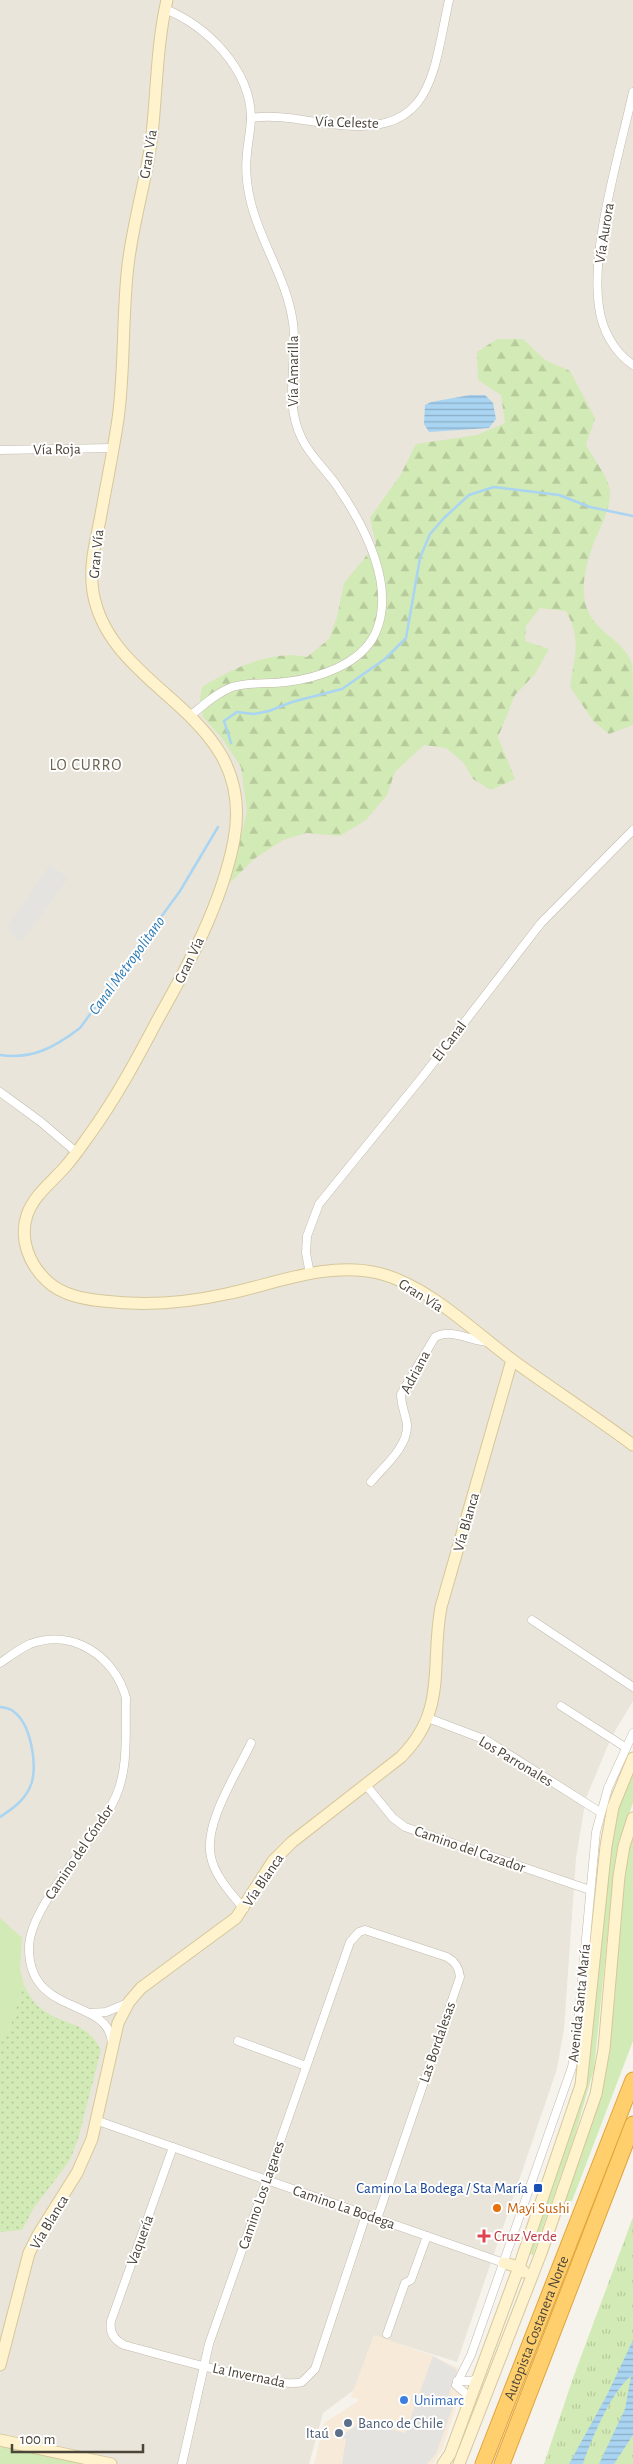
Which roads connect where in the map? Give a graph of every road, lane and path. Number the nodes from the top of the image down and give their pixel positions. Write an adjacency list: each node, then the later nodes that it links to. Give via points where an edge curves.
1 (449, 0): 4 (street, Vía Celeste, via 431,82 422,98 403,117 378,125 335,125 265,116)
2 (166, 5): 4 (street, Vía Amarilla, via 196,26 224,52 246,91); 6 (main road, Gran Vía, via 151,144 129,254 122,370)
3 (633, 92): 5 (street, Vía Aurora, via 606,215 599,257 598,299 607,335)
4 (251, 118): 8 (street, Vía Amarilla, via 246,156 247,180 256,218 290,307 294,339 291,393 295,423 304,443 341,493 361,528 381,578 382,608 374,635 354,658 303,679 230,688 216,694)
5 (633, 365)
6 (113, 448): 7 (street, Vía Roja); 8 (main road, Gran Vía, via 92,562 96,605 118,646)
7 (0, 450)
8 (191, 715): 11 (main road, Gran Vía, via 216,745 231,777 236,814 234,842 213,906 185,969 119,1090)
9 (633, 830): 12 (street, El Canal, via 541,923 319,1204 307,1236)
10 (0, 1092): 11 (street)
11 (76, 1152): 12 (main road, Gran Vía, via 36,1198 24,1228 32,1262 43,1278 57,1289 91,1300 162,1304 217,1296)
12 (310, 1274): 13 (main road, Gran Vía, via 353,1269 394,1278 421,1292)
13 (489, 1342): 14 (main road, Gran Vía); 16 (street, Adriana, via 473,1341 451,1333 435,1337 401,1394 406,1435)
14 (512, 1360): 15 (main road, Gran Vía); 21 (main road, Vía Blanca, via 441,1607 434,1692)
15 (633, 1445)
16 (371, 1482)
17 (532, 1620): 19 (street)
18 (0, 1663): 33 (street, Camino del Cóndor, via 37,1642 72,1642 89,1648 104,1659 124,1689 124,1760 119,1788 112,1804 38,1914 30,1940 32,1966 43,1989 55,1998)
19 (633, 1687)
20 (561, 1706): 24 (street)
21 (428, 1718): 26 (main road, Vía Blanca, via 409,1748); 27 (street, Los Parronales, via 486,1740)
22 (633, 1733): 24 (street, Avenida Santa María)
23 (251, 1743): 30 (street, via 214,1820 209,1846 215,1870)
24 (625, 1746): 27 (street, Avenida Santa María)
25 (633, 1758): 48 (main road, Avenida Santa María, via 613,1807 607,1838 581,2085)
26 (366, 1786): 29 (street, Camino del Cazador, via 392,1818 405,1827); 30 (main road, Vía Blanca, via 282,1851)
27 (600, 1812): 29 (street, Avenida Santa María)
28 (633, 1818): 50 (main road, Avenida Santa María, via 618,1876 600,2079)
29 (590, 1890): 47 (street, Avenida Santa María, via 572,2067)
30 (244, 1909): 32 (main road, Vía Blanca, via 227,1926 141,1988)
31 (359, 1932): 36 (street, Camino Los Lagares, via 350,1942); 45 (street, Las Bordalesas, via 371,1930 447,1958 453,1961 460,1977)
32 (129, 2002): 33 (street, Camino del Cóndor, via 106,2012); 35 (main road, Vía Blanca, via 118,2023)
33 (89, 2012): 35 (street, Camino del Cóndor, via 103,2022)
34 (238, 2041): 36 (street)
35 (112, 2048): 38 (main road, Vía Blanca)
36 (306, 2066): 42 (street, Camino Los Lagares)
37 (633, 2080): 65 (highway, Autopista Costanera Norte)
38 (98, 2121): 40 (street, Camino La Bodega); 53 (main road, Vía Blanca, via 77,2173 29,2253)
39 (633, 2124): 43 (highway, Autopista Costanera Norte)
40 (173, 2147): 42 (street, Camino La Bodega); 51 (street, Vaquería, via 111,2322)
41 (633, 2150): 43 (highway)
42 (266, 2180): 44 (street, Camino La Bodega); 54 (street, Camino Los Lagares)
43 (604, 2199): 66 (highway, Autopista Costanera Norte)
44 (366, 2215): 45 (street, Camino La Bodega); 54 (street, La Invernada, via 310,2377 290,2384)
45 (377, 2219): 46 (street, Camino La Bodega)
46 (427, 2236): 47 (street, Camino La Bodega); 52 (street)
47 (504, 2263): 48 (main road); 49 (main road); 56 (street, Avenida Santa María, via 471,2355)
48 (519, 2267): 49 (main road, Avenida Santa María); 50 (main road, via 525,2275)
49 (512, 2288): 55 (main road, Avenida Santa María)
50 (524, 2296): 58 (main road, Avenida Santa María)
51 (112, 2334): 54 (street, La Invernada, via 124,2345)
52 (387, 2334)
53 (0, 2365)
54 (203, 2366): 61 (street, Camino Los Lagares)
55 (478, 2377): 56 (street, via 472,2381); 57 (main road, Avenida Santa María)
56 (457, 2381): 57 (street, via 456,2385)
57 (470, 2397): 62 (main road, Avenida Santa María, via 450,2454)
58 (472, 2428): 63 (main road, Avenida Santa María); 64 (main road)
59 (0, 2440): 60 (main road)
60 (111, 2464)
61 (182, 2464)
62 (443, 2464)
63 (459, 2464)
64 (467, 2464)
65 (483, 2464)
66 (502, 2464)

